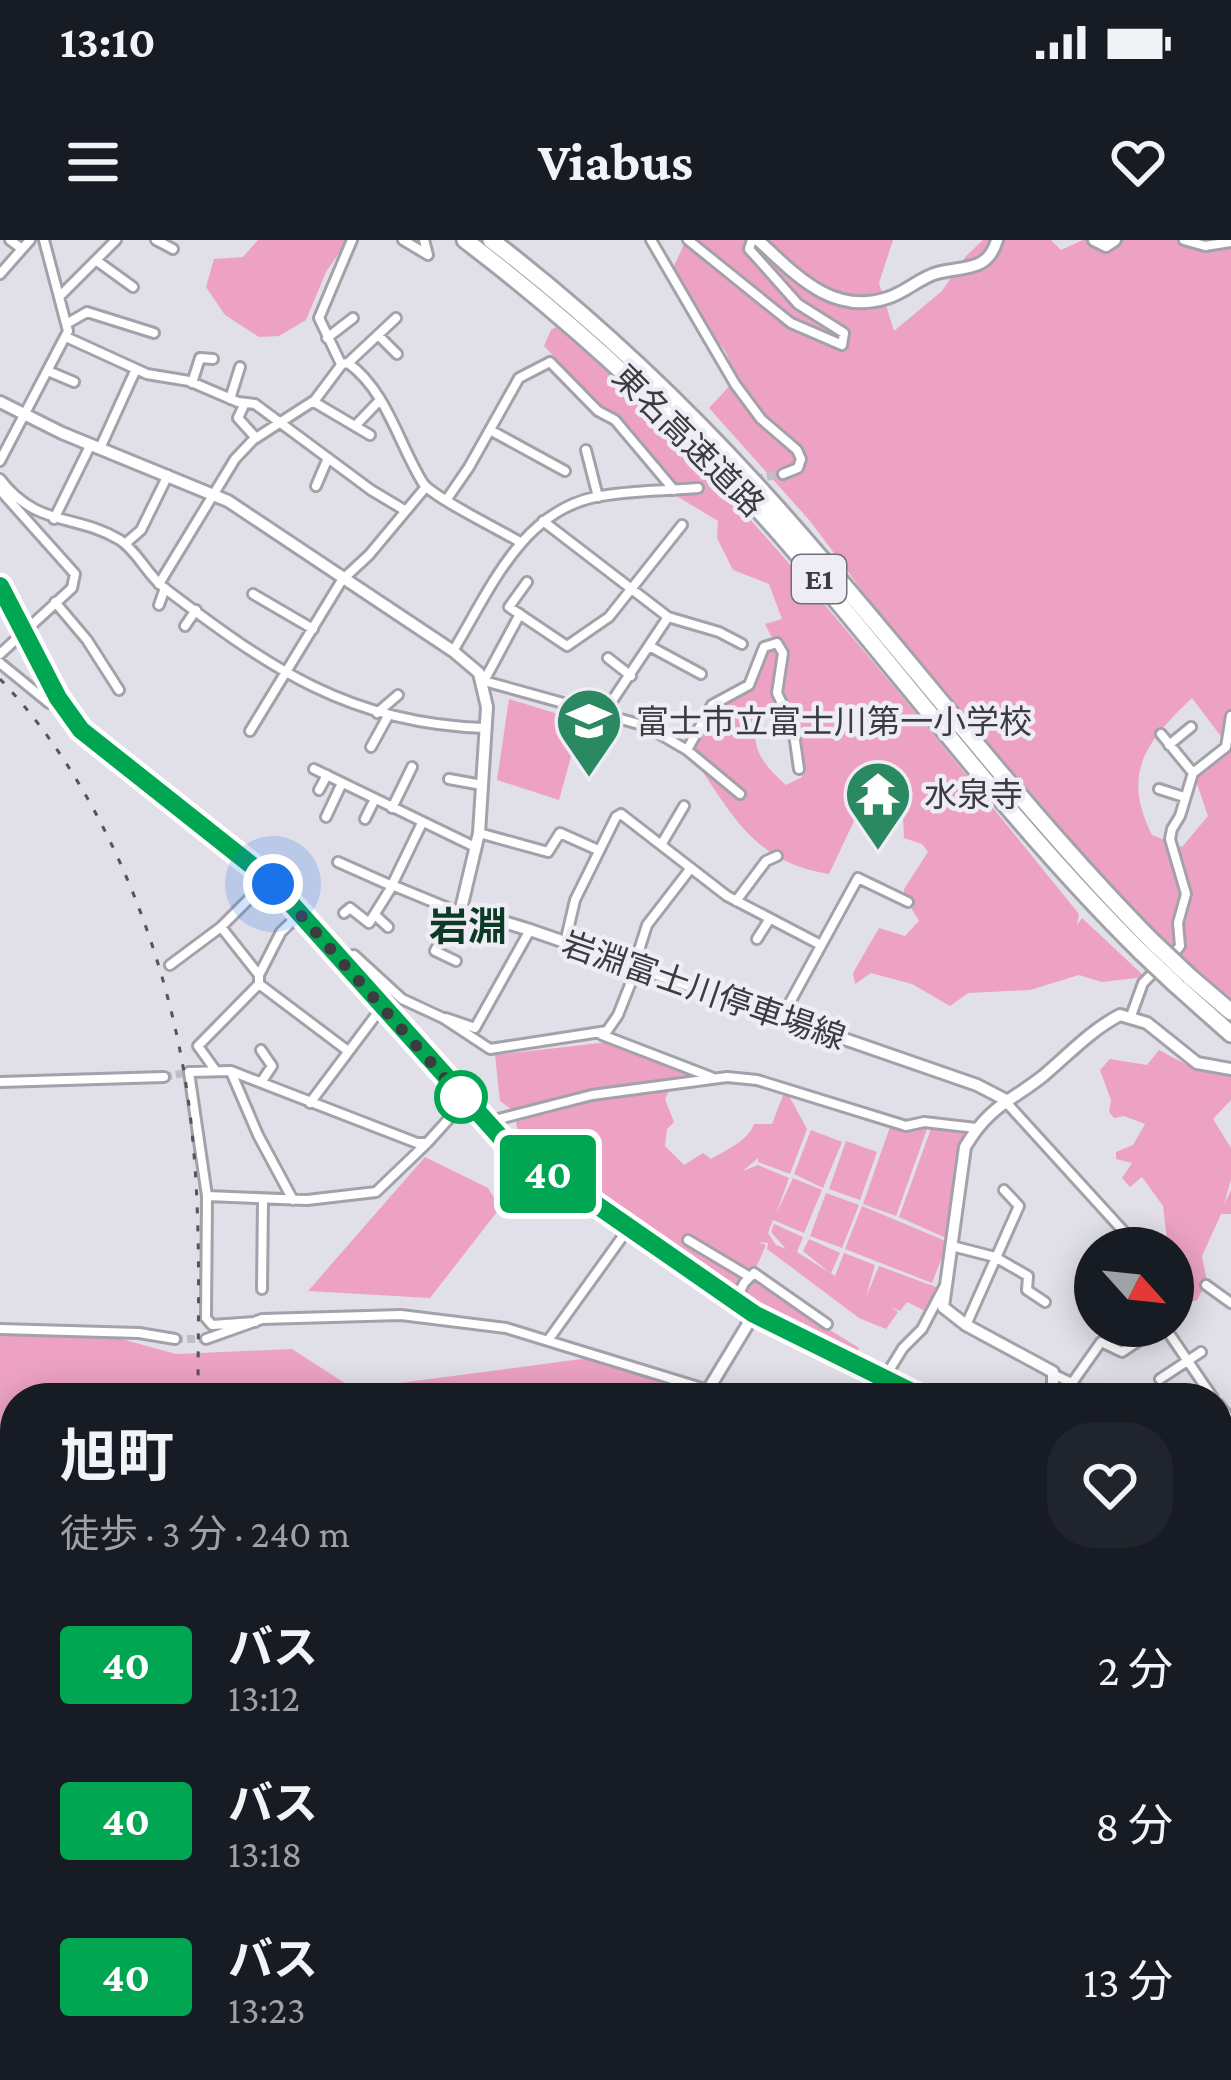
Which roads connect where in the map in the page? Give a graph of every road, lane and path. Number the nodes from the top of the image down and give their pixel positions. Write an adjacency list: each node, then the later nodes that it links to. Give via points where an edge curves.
1 (10, 240): 19 (street)
2 (29, 240): 19 (street)
3 (44, 240): 24 (street)
4 (156, 240): 20 (street)
5 (352, 240): 31 (street, via 321,306)
6 (403, 240): 7 (street, via 428,255)
7 (424, 240)
8 (465, 240): 150 (highway, 東名高速道路 / E1, via 601,351 705,453 1034,838)
9 (491, 240): 150 (highway, 東名高速道路 / E1, via 650,375 757,486)
10 (651, 240): 57 (street, via 735,384 797,450 798,467)
11 (688, 240): 12 (street, via 791,323 842,344 844,333 798,304 749,249)
12 (755, 240): 13 (main road, via 817,292 858,302 975,268)
13 (998, 240)
14 (1094, 240): 15 (main road)
15 (1115, 240)
16 (1184, 240): 18 (street)
17 (110, 242): 21 (street)
18 (1231, 242)
19 (22, 249): 22 (street)
20 (173, 249)
21 (98, 261): 23 (street); 24 (street)
22 (0, 274)
23 (133, 287)
24 (60, 296): 27 (street)
25 (353, 318): 31 (street)
26 (396, 318): 29 (street)
27 (68, 323): 28 (street, via 87,312); 30 (street)
28 (154, 333)
29 (379, 336): 32 (street); 34 (street)
30 (66, 337): 36 (street); 37 (street)
31 (327, 338): 34 (street)
32 (397, 354)
33 (213, 359): 39 (street, via 200,358)
34 (345, 364): 41 (street); 42 (street)
35 (240, 367): 40 (street)
36 (136, 369): 39 (street); 51 (street)
37 (48, 370): 38 (street); 45 (street)
38 (74, 382)
39 (192, 383): 40 (street)
40 (230, 399): 44 (street)
41 (313, 401): 46 (street); 47 (street)
42 (379, 401): 47 (street); 60 (street)
43 (0, 402): 45 (main road)
44 (244, 403): 46 (street); 50 (street, via 238,418)
45 (24, 416): 51 (main road); 54 (street)
46 (278, 423): 50 (street); 53 (street)
47 (355, 426): 49 (street)
48 (490, 430): 55 (street); 63 (street, via 518,378 550,362 615,420); 66 (street)
49 (370, 435)
50 (256, 438): 64 (street)
51 (96, 444): 56 (main road); 68 (street)
52 (586, 451): 65 (street)
53 (328, 458): 59 (street); 67 (street)
54 (0, 461)
55 (565, 471)
56 (169, 474): 64 (main road); 72 (street)
57 (783, 474)
58 (0, 479): 68 (street)
59 (316, 486)
60 (425, 488): 66 (street); 67 (street)
61 (698, 488): 63 (street)
62 (0, 490): 79 (street, via 75,574)
63 (674, 490): 65 (street)
64 (214, 494): 73 (main road); 76 (street)
65 (598, 497): 69 (street)
66 (446, 499): 71 (street)
67 (406, 511): 73 (street)
68 (53, 519): 72 (street)
69 (543, 521): 71 (street); 77 (street)
70 (682, 526): 77 (street)
71 (520, 542): 89 (street)
72 (125, 543): 76 (street)
73 (342, 580): 85 (street); 89 (main road)
74 (527, 582): 82 (street, via 509,607)
75 (0, 586): 86 (main road)
76 (162, 586): 80 (street); 81 (street)
77 (631, 590): 82 (street, via 594,631 567,646); 83 (street)
78 (253, 594): 85 (street)
79 (56, 602): 86 (street); 97 (street)
80 (159, 605)
81 (196, 610): 84 (street); 93 (street)
82 (520, 614): 96 (street)
83 (668, 617): 87 (street); 88 (street)
84 (184, 626)
85 (313, 629): 93 (street)
86 (24, 631): 90 (street); 99 (main road)
87 (742, 644)
88 (651, 646): 94 (street); 95 (street)
89 (453, 651): 96 (main road)
90 (0, 654)
91 (608, 658): 95 (street)
92 (0, 664): 99 (street, via 49,703)
93 (284, 672): 100 (street); 105 (street)
94 (700, 674)
95 (631, 676): 101 (street)
96 (484, 681): 101 (street); 104 (main road)
97 (119, 690)
98 (398, 695): 100 (street)
99 (58, 698): 135 (main road, via 94,742)
100 (383, 715): 104 (street); 108 (street)
101 (602, 716): 109 (street, via 646,726)
102 (1231, 716): 113 (street, via 1226,747)
103 (1192, 727): 107 (street)
104 (486, 728): 117 (main road)
105 (250, 731)
106 (1161, 734): 107 (street)
107 (1169, 745): 113 (street)
108 (371, 746)
109 (687, 750): 112 (street, via 707,710 749,685 764,646 777,643 777,693 794,727); 120 (street)
110 (412, 767): 124 (street)
111 (314, 769): 114 (street)
112 (799, 769)
113 (1193, 773): 121 (street)
114 (326, 775): 116 (street); 119 (street)
115 (449, 779): 117 (street)
116 (342, 783): 122 (street); 125 (street)
117 (482, 785): 128 (main road)
118 (1159, 789): 121 (street)
119 (320, 790)
120 (740, 794)
121 (1184, 797): 159 (street, via 1170,839 1186,894 1180,946 1143,983)
122 (375, 799): 124 (street); 126 (street)
123 (684, 806): 129 (street)
124 (392, 808): 127 (street)
125 (326, 817)
126 (364, 818)
127 (422, 823): 130 (street); 136 (street)
128 (479, 832): 130 (main road); 131 (street, via 548,852 560,833)
129 (661, 845): 131 (street, via 620,814); 134 (street)
130 (473, 846): 142 (main road)
131 (598, 850): 148 (street)
132 (777, 856): 137 (street)
133 (338, 862): 136 (street)
134 (691, 868): 137 (street); 154 (street, via 647,925)
135 (269, 879): 140 (main road); 144 (street)
136 (392, 887): 141 (street); 142 (street)
137 (736, 901): 143 (street)
138 (908, 902): 149 (street, via 858,878)
139 (344, 913): 141 (street, via 350,908 369,923)
140 (300, 914): 151 (main road); 155 (street, via 281,932)
141 (375, 915): 145 (street)
142 (460, 915): 146 (main road, 岩淵富士川停車場線); 152 (street, via 434,950)
143 (769, 920): 147 (street); 149 (street)
144 (221, 927): 153 (street); 155 (street)
145 (388, 927)
146 (530, 930): 148 (main road, 岩淵富士川停車場線); 161 (street, via 475,1028)
147 (758, 939)
148 (565, 944): 154 (main road, 岩淵富士川停車場線)
149 (819, 944): 160 (street)
150 (1146, 946): 156 (highway, 東名高速道路 / E1, bridge)
151 (339, 960): 157 (main road); 161 (street, via 354,955 402,999)
152 (457, 961)
153 (170, 965)
154 (635, 967): 160 (main road, 岩淵富士川停車場線); 163 (street, via 618,1015)
155 (259, 979): 165 (street); 167 (street, via 198,1046)
156 (1182, 980): 158 (highway, 東名高速道路 / E1); 162 (highway, 東名高速道路 / E1)
157 (382, 1007): 165 (street); 174 (main road)
158 (1231, 1012)
159 (1131, 1016): 166 (main road, via 1197,1063); 173 (main road, via 1106,1022)
160 (782, 1017): 173 (main road, 岩淵富士川停車場線)
161 (443, 1018): 163 (street, via 496,1050)
162 (1231, 1034)
163 (600, 1035): 170 (street)
164 (261, 1050): 171 (street, via 272,1066)
165 (348, 1051): 175 (street)
166 (1231, 1069)
167 (216, 1070): 168 (street); 180 (street, via 189,1072)
168 (231, 1071): 171 (street); 182 (street)
169 (164, 1077): 172 (street)
170 (714, 1078): 176 (street, via 592,1095); 177 (street, via 758,1080 906,1126)
171 (262, 1081): 175 (street)
172 (0, 1082)
173 (1004, 1100): 177 (main road); 183 (street)
174 (465, 1101): 176 (main road); 178 (street)
175 (310, 1103): 178 (street)
176 (484, 1123): 184 (main road)
177 (976, 1128): 186 (main road, via 964,1151)
178 (427, 1143): 182 (street, via 376,1192)
179 (1004, 1190): 187 (street, via 1019,1206)
180 (207, 1196): 181 (street); 196 (street, via 206,1318)
181 (263, 1200): 182 (street); 191 (street)
182 (293, 1200)
183 (1119, 1227)
184 (628, 1229): 192 (main road); 201 (street)
185 (688, 1240): 188 (street)
186 (950, 1246): 187 (street); 190 (main road)
187 (995, 1256): 193 (street, via 1028,1276 1027,1290); 198 (street)
188 (750, 1277): 192 (street); 197 (street, via 762,1275)
189 (1206, 1285): 194 (street)
190 (944, 1287): 198 (main road, via 944,1307); 208 (street)
191 (262, 1288)
192 (735, 1302): 195 (main road)
193 (1046, 1302)
194 (1231, 1303)
195 (754, 1314): 208 (main road); 212 (main road)
196 (255, 1322): 200 (street); 201 (street, via 401,1315)
197 (827, 1324)
198 (966, 1325): 207 (main road)
199 (0, 1329): 202 (street)
200 (206, 1339)
201 (549, 1339): 211 (street)
202 (175, 1340)
203 (1097, 1347): 210 (street)
204 (1177, 1347): 206 (street)
205 (1201, 1352): 206 (street)
206 (1187, 1361): 209 (street); 215 (street)
207 (1055, 1376): 210 (street); 214 (main road)
208 (886, 1377): 213 (main road)
209 (1160, 1379)
210 (1072, 1382)
211 (686, 1383)
212 (712, 1383)
213 (897, 1383)
214 (1054, 1383)
215 (1202, 1383)

